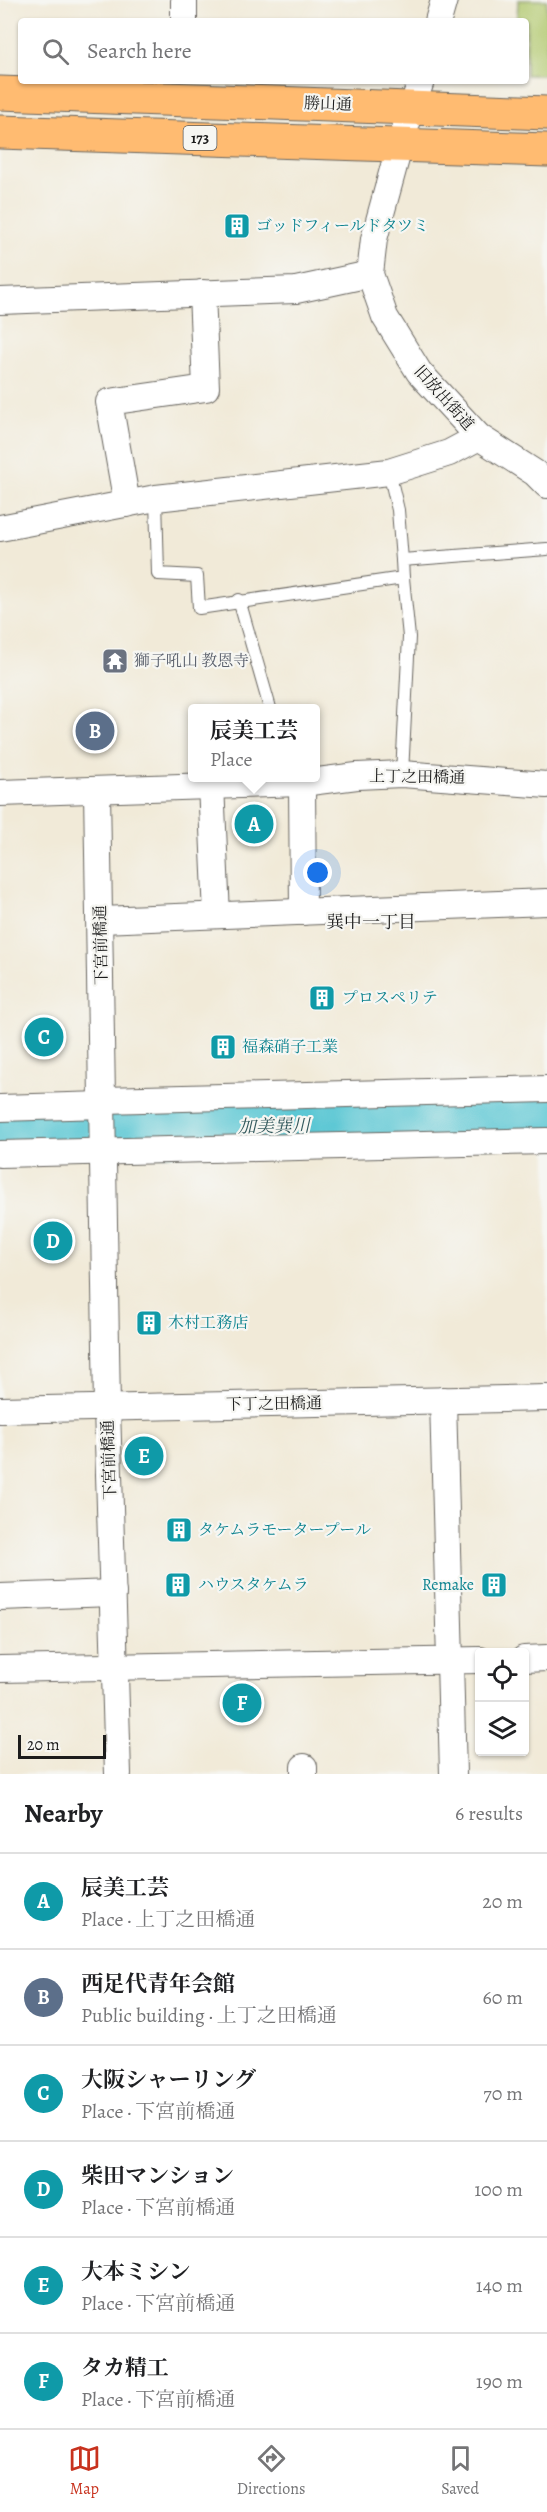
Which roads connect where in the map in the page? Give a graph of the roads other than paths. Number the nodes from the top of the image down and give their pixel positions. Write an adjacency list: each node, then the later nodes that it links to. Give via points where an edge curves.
1 (184, 0): 3 (street)
2 (444, 0): 4 (street)
3 (184, 18)
4 (439, 18)
5 (186, 90): 6 (main road, 勝山通); 7 (main road, 勝山通)
6 (0, 93)
7 (417, 94): 8 (main road, 勝山通); 10 (street, 旧放出街道)
8 (547, 113)
9 (0, 132): 10 (main road, 173)
10 (400, 144): 11 (main road, 173); 12 (street, 旧放出街道, via 374,239)
11 (547, 150)
12 (370, 274): 13 (street, via 296,290); 15 (street, 旧放出街道, via 385,317 419,372)
13 (202, 293): 14 (street); 19 (street, via 206,388 109,402)
14 (0, 301)
15 (479, 437): 16 (street, via 449,453); 17 (street, 旧放出街道)
16 (389, 472): 18 (street); 22 (lane, via 398,510)
17 (547, 485)
18 (156, 498): 19 (street); 24 (lane, via 158,574 197,576 199,608)
19 (127, 504): 20 (street)
20 (0, 528)
21 (547, 549): 22 (lane)
22 (402, 560): 23 (lane)
23 (403, 578): 24 (lane); 26 (lane, via 409,637)
24 (239, 600): 25 (lane)
25 (269, 704)
26 (402, 774): 27 (street, 上丁之田橋通); 31 (street, 上丁之田橋通)
27 (320, 779)
28 (268, 782): 30 (street, 上丁之田橋通)
29 (287, 782): 35 (street)
30 (211, 785): 32 (street, 上丁之田橋通); 36 (street)
31 (547, 785)
32 (97, 791): 33 (street, 上丁之田橋通); 37 (street, 下宮前橋通)
33 (0, 793)
34 (547, 902): 35 (street)
35 (303, 912): 36 (street)
36 (216, 915): 37 (street)
37 (100, 920): 39 (street, 下宮前橋通)
38 (547, 1089): 39 (street)
39 (103, 1105): 40 (street); 42 (street, 下宮前橋通)
40 (0, 1108)
41 (547, 1141): 42 (street)
42 (104, 1149): 43 (street); 46 (street, 下宮前橋通)
43 (0, 1155)
44 (547, 1398): 45 (street, 下丁之田橋通)
45 (443, 1400): 46 (street, 下丁之田橋通); 53 (street)
46 (107, 1408): 47 (street, 下丁之田橋通); 48 (street, 下宮前橋通)
47 (0, 1410)
48 (113, 1593): 49 (street); 54 (street, 下宮前橋通)
49 (0, 1597)
50 (547, 1658): 51 (street)
51 (529, 1659)
52 (475, 1660): 53 (street)
53 (449, 1661): 54 (street); 57 (street)
54 (115, 1666): 55 (street); 56 (street, 下宮前橋通)
55 (0, 1669)
56 (118, 1774)
57 (453, 1774)

